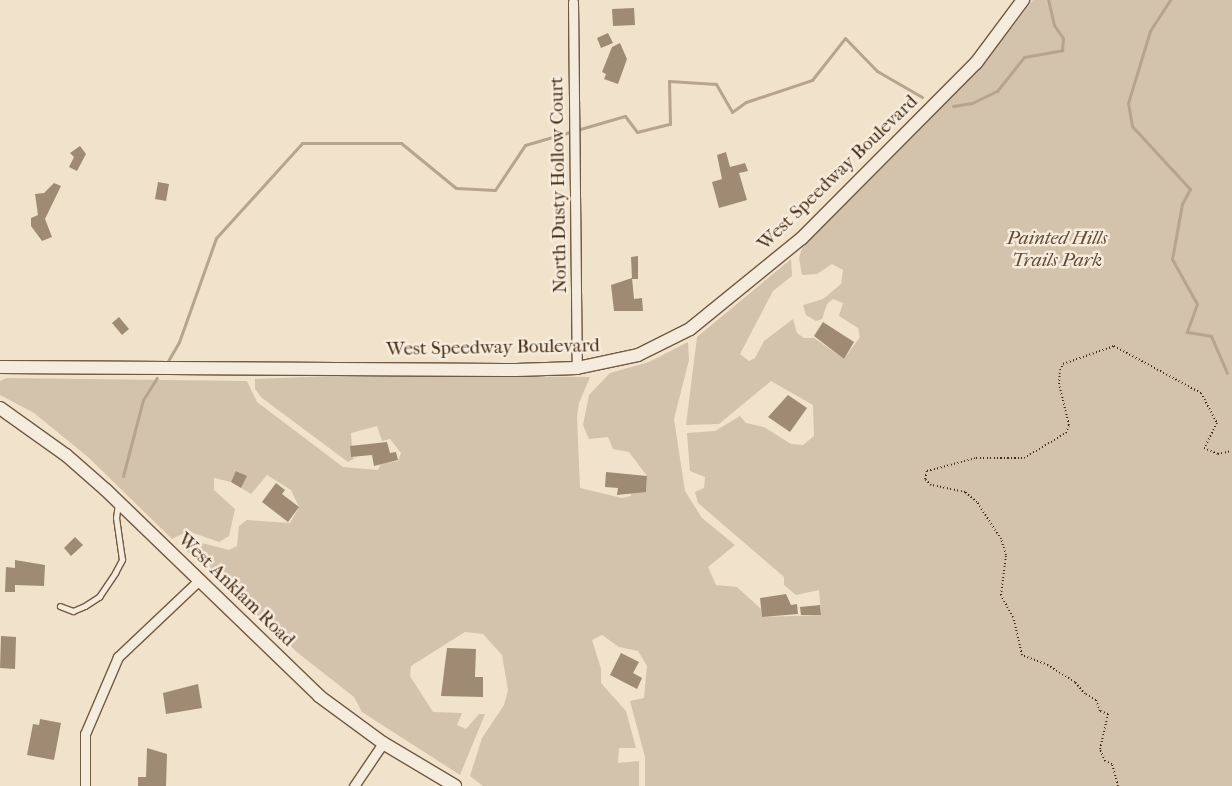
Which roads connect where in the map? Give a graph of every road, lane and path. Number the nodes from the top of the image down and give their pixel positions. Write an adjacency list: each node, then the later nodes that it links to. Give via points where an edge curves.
1 (1023, 0): 4 (main road, West Speedway Boulevard, via 976,63 802,238 749,283 690,329 655,348 616,362)
2 (573, 2): 4 (street, North Dusty Hollow Court)
3 (0, 367): 4 (main road, West Speedway Boulevard)
4 (577, 368)
5 (0, 408): 7 (main road, West Anklam Road, via 66,455)
6 (1232, 451): 14 (path, via 1218,454 1204,448 1217,423 1201,393 1114,346 1064,364 1060,370 1059,384 1069,425 1066,433 1024,458 976,458 927,471 925,479 932,485 965,492 977,502 1001,539 1006,555 1002,595 1013,618 1022,655 1048,665 1075,682 1084,694 1096,700 1100,711 1108,714 1100,749 1105,761 1112,764)
7 (118, 502): 8 (main road, West Anklam Road); 9 (lane, via 116,518 122,560 115,574 99,597 85,606 73,610)
8 (198, 581): 10 (main road, West Anklam Road, via 319,696); 11 (street, via 118,657 85,734)
9 (60, 606)
10 (383, 743): 12 (street); 13 (main road, West Anklam Road)
11 (85, 786)
12 (354, 786)
13 (455, 786)
14 (1118, 786)

